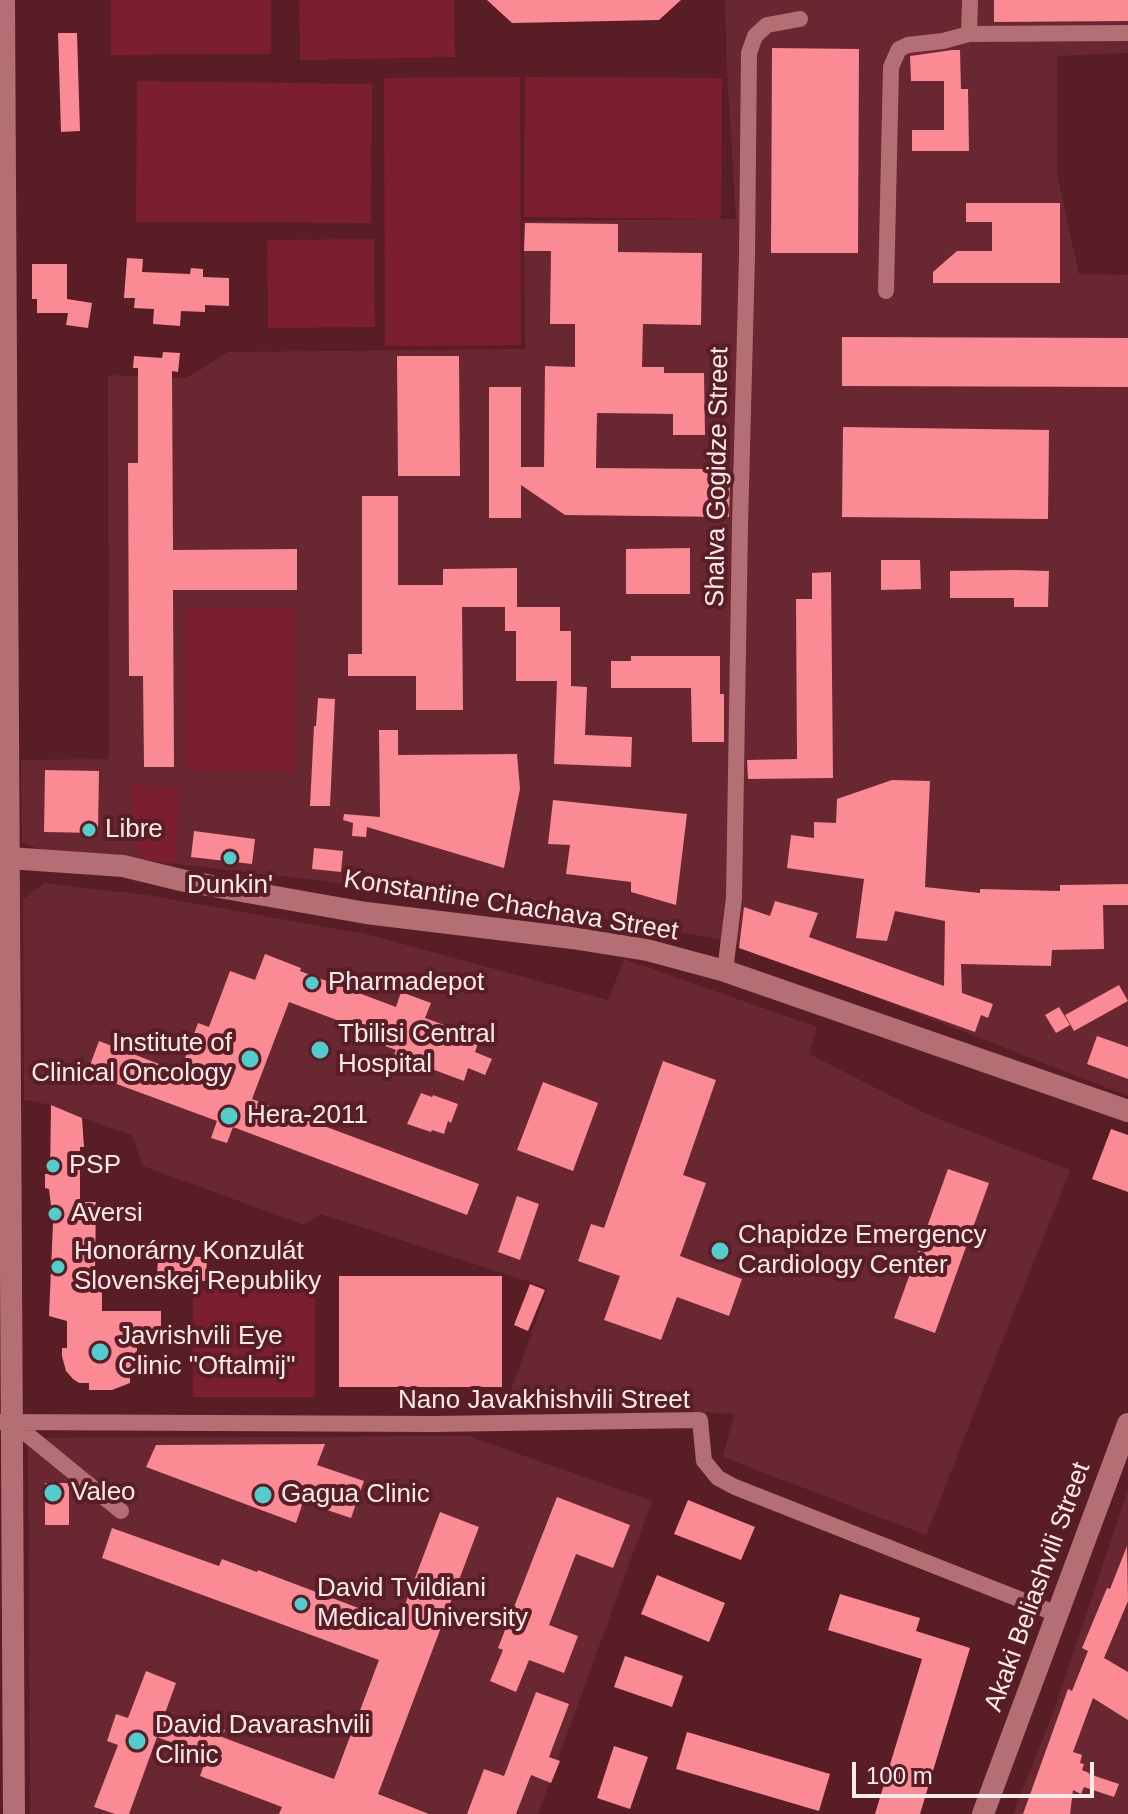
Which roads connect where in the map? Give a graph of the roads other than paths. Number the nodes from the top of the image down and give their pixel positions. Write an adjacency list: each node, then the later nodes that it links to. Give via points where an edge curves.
1 (4, 0): 7 (street)
2 (970, 0): 5 (street)
3 (800, 19): 9 (street, Shalva Gogidze Street, via 767,25 755,36 749,53 734,898)
4 (1128, 33): 5 (street)
5 (969, 34): 6 (street, via 908,45 899,49 891,67)
6 (886, 291)
7 (4, 695): 8 (street)
8 (9, 858): 9 (street, Konstantine Chachava Street, via 123,866 366,913 647,950); 11 (street)
9 (725, 971): 10 (street, Konstantine Chachava Street)
10 (1128, 1111)
11 (6, 1422): 13 (street); 14 (street, Nano Javakhishvili Street, via 371,1425 700,1420 704,1461 718,1478); 15 (street)
12 (1128, 1424): 14 (street, Akaki Beliashvili Street)
13 (121, 1511)
14 (1057, 1614): 17 (street, Akaki Beliashvili Street)
15 (7, 1783): 16 (street)
16 (14, 1814)
17 (983, 1814)

